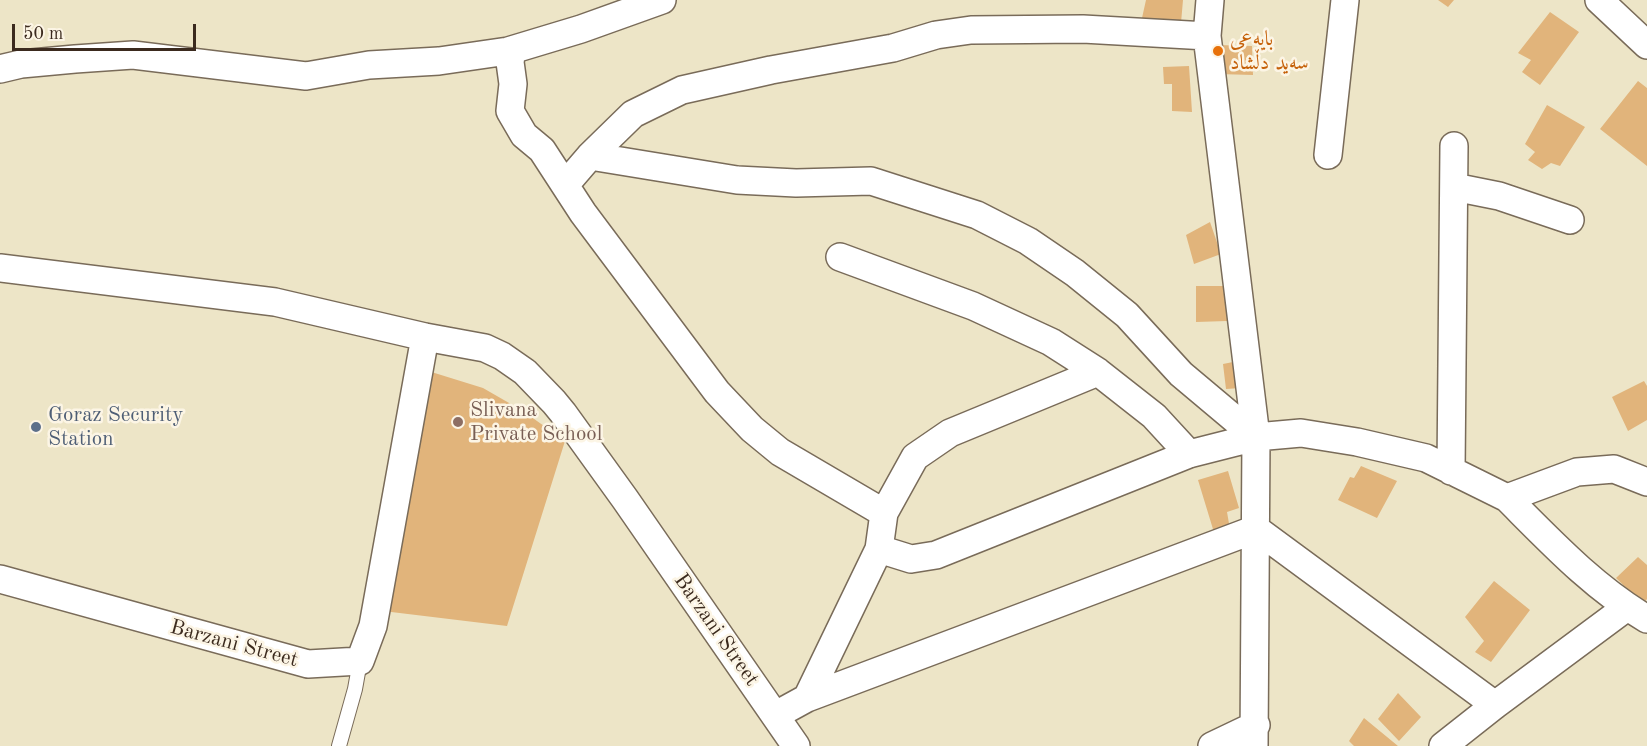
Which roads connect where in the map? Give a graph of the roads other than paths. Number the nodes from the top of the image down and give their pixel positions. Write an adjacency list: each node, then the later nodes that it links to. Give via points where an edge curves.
1 (662, 0): 7 (street)
2 (1210, 0): 5 (street)
3 (1345, 0): 10 (street)
4 (1599, 0): 6 (street)
5 (1207, 36): 11 (street, via 1083,29 971,30 936,35 893,48 682,90 633,114); 19 (street)
6 (1647, 45)
7 (512, 50): 8 (street, via 439,61 369,65 306,76 133,56); 12 (street, via 510,111 524,135 542,150)
8 (0, 69)
9 (1454, 146): 13 (street)
10 (1328, 155)
11 (590, 156): 12 (street); 19 (street, via 737,180 871,181 977,215 1028,241 1075,273 1127,315 1181,374)
12 (565, 185): 24 (street, via 717,392 752,429 780,452)
13 (1454, 187): 14 (street, via 1499,196); 21 (street)
14 (1570, 220)
15 (840, 257): 18 (street, via 974,306 1051,342)
16 (0, 268): 17 (street, Barzani Street, via 275,302)
17 (425, 337): 29 (street, via 373,626); 32 (street, Barzani Street, via 485,348 502,356 525,372 554,402)
18 (1098, 372): 20 (street, via 1154,416); 24 (street, via 950,433 915,457)
19 (1256, 437): 20 (street); 21 (street, via 1301,433 1357,442 1426,458); 25 (street)
20 (1189, 454): 26 (street, via 936,555 911,559)
21 (1451, 471): 23 (street)
22 (1647, 482): 23 (street, via 1614,469 1577,472)
23 (1507, 498): 28 (street, via 1560,551)
24 (884, 513): 26 (street)
25 (1256, 529): 30 (street); 31 (street); 33 (street)
26 (879, 549): 30 (street)
27 (0, 579): 29 (street, Barzani Street, via 309,664)
28 (1637, 613): 31 (street)
29 (360, 661): 35 (lane)
30 (807, 698): 32 (street)
31 (1495, 705): 37 (street)
32 (776, 716): 34 (street, Barzani Street)
33 (1255, 735): 36 (street)
34 (791, 744)
35 (339, 746)
36 (1212, 746)
37 (1443, 746)

